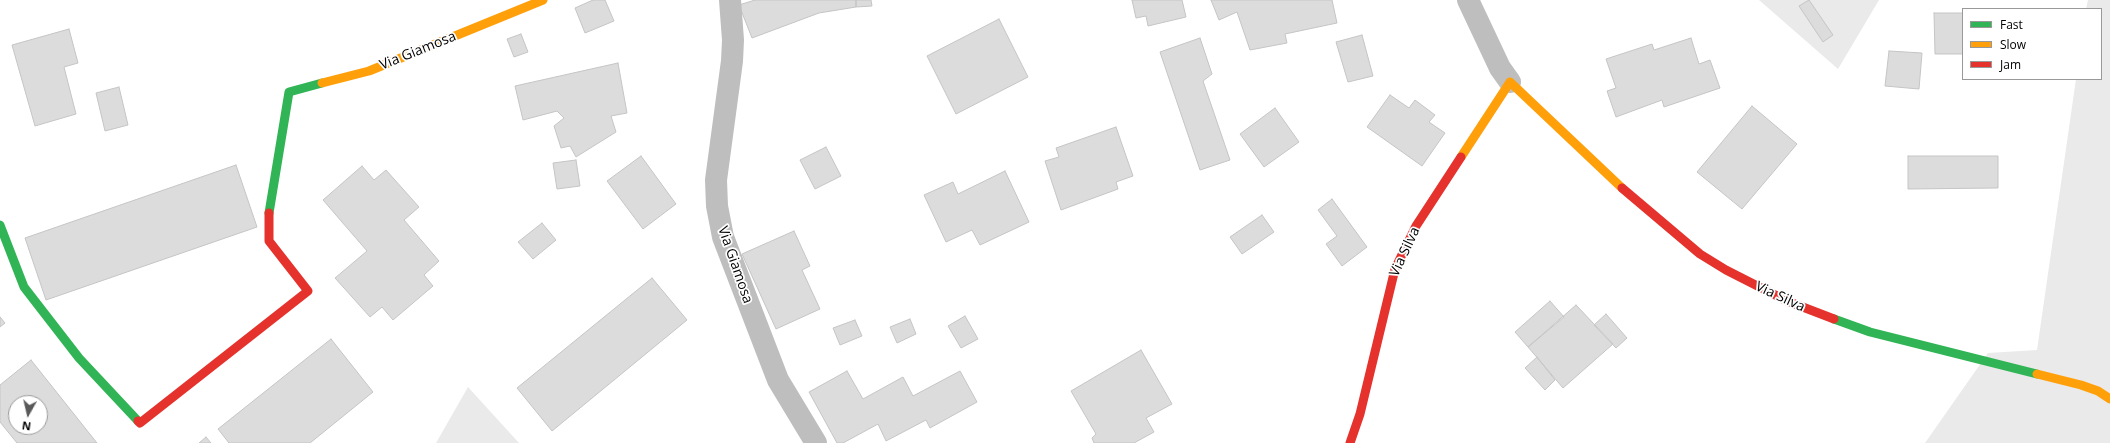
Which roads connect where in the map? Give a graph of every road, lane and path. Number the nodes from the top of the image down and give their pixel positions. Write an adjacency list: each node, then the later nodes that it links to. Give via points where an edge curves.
1 (543, 0): 5 (street, Via Giamosa, via 369,71 289,92 269,216 269,241 308,291 140,423 79,358 24,287)
2 (730, 0): 7 (street, Via Giamosa, via 732,61 716,180 717,206 723,237 778,380)
3 (1468, 0): 4 (street, Via Silva, via 1500,68)
4 (1510, 82): 6 (street, Via Silva, via 1639,204 1700,254 1726,270 1786,301 1864,330 2081,385); 8 (street, Via Silva, via 1405,246 1387,296 1360,414)
5 (0, 225)
6 (2110, 399)
7 (816, 443)
8 (1350, 443)

